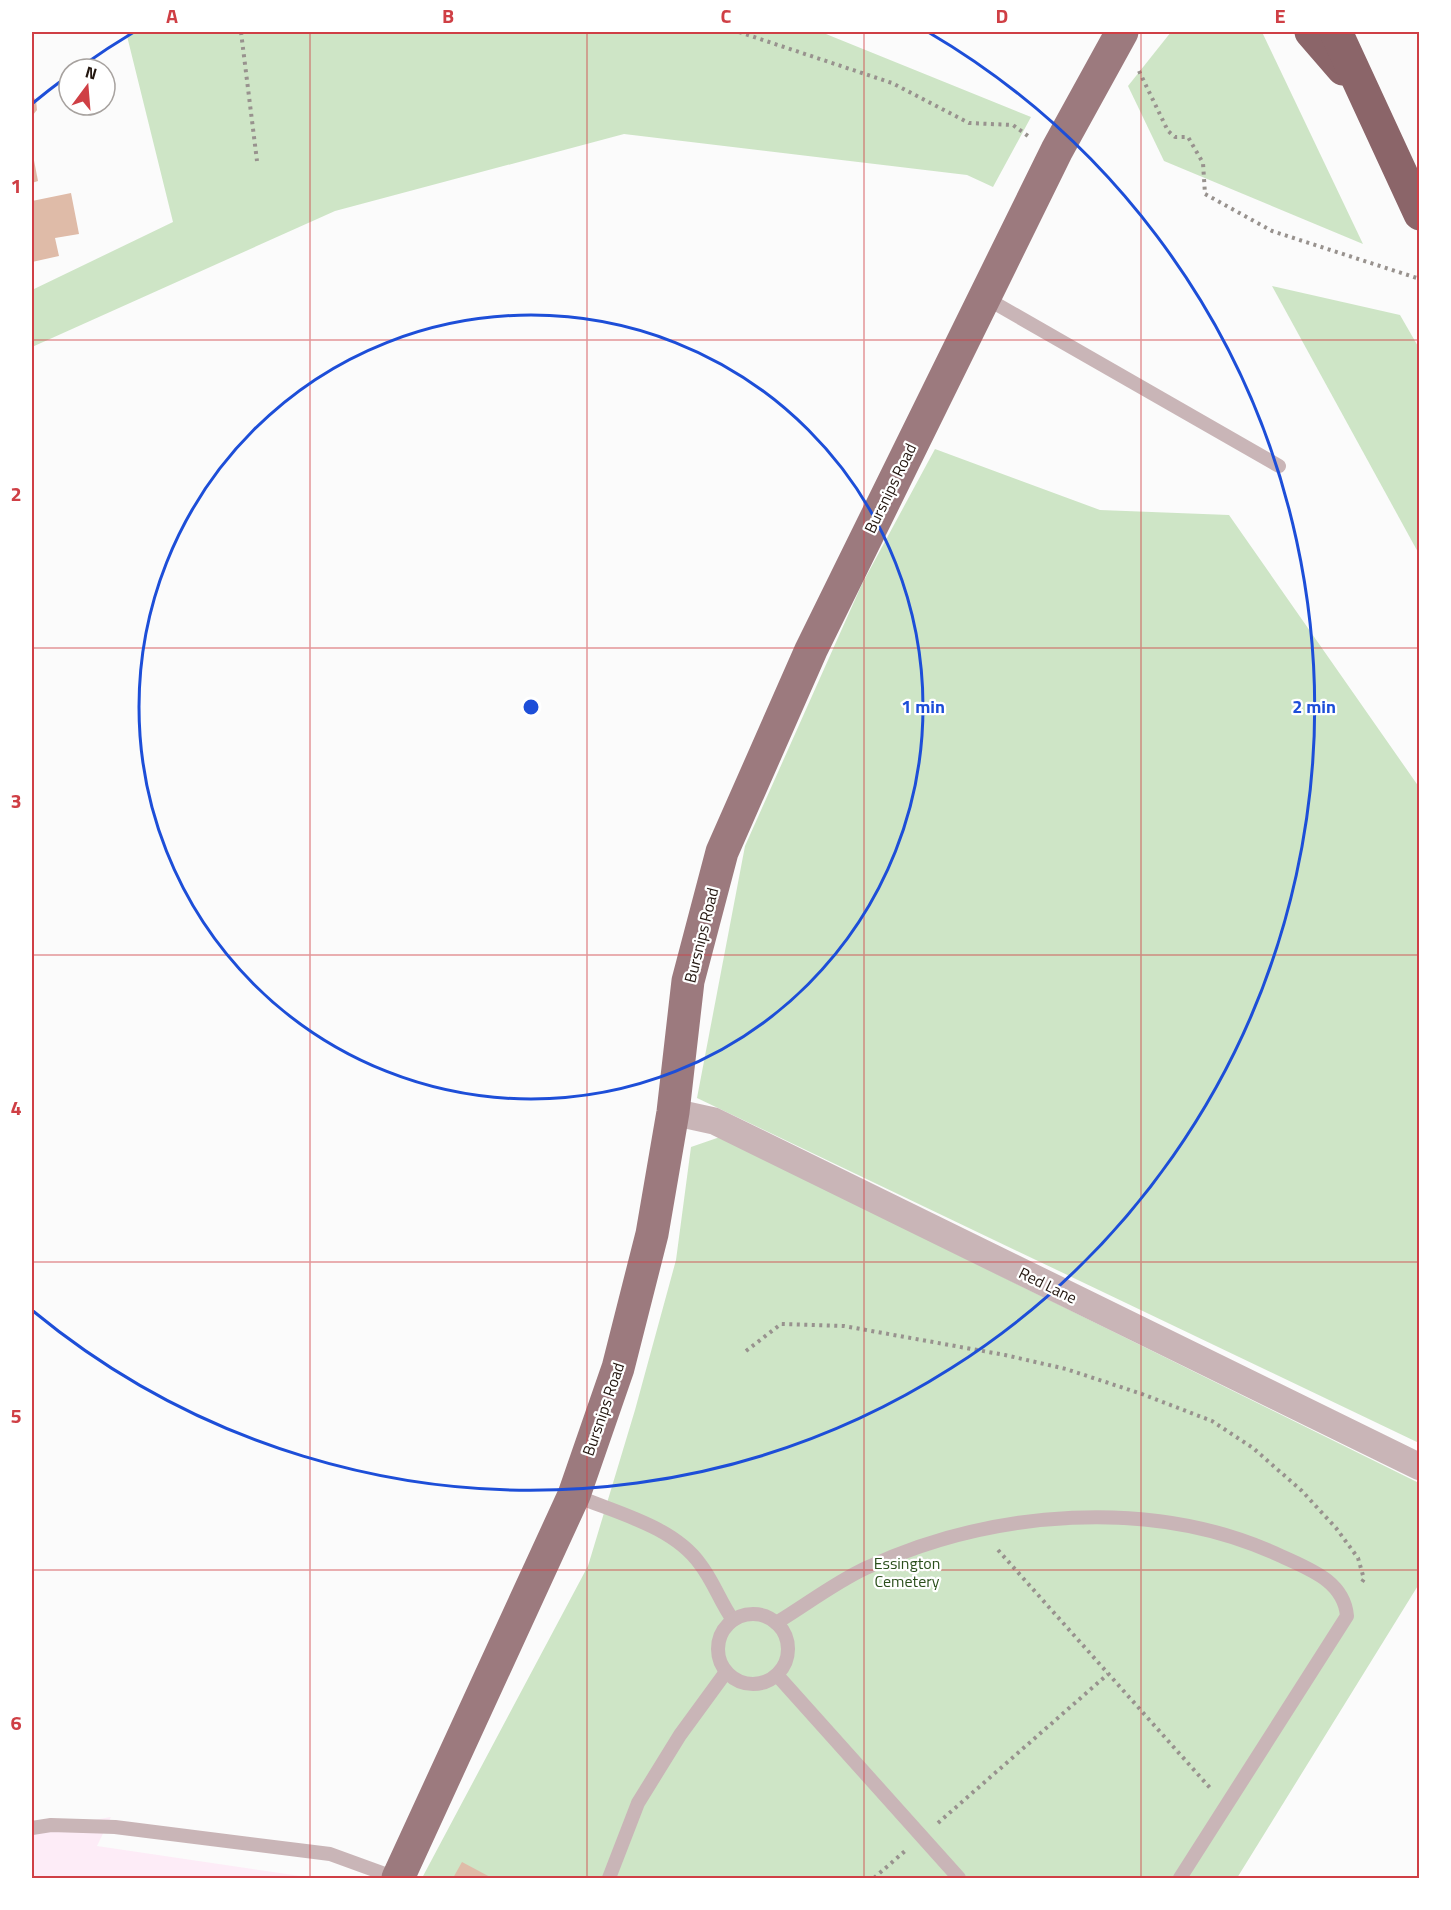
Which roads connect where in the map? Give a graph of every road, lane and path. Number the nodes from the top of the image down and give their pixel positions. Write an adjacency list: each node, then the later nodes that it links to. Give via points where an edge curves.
1 (241, 32): 9 (path)
2 (739, 32): 8 (path, via 892,83 969,123 1013,125)
3 (1122, 32): 12 (main road, Bursnips Road, via 1057,150)
4 (1311, 32): 7 (highway)
5 (1336, 32): 7 (highway)
6 (1137, 67): 11 (path, via 1168,131 1175,137 1188,137 1203,163 1205,194 1272,231)
7 (1364, 92): 10 (highway)
8 (1028, 136)
9 (257, 161)
10 (1419, 214)
11 (1419, 279)
12 (984, 297): 13 (lane); 14 (main road, Bursnips Road, via 811,650 723,852 688,981)
13 (1279, 466)
14 (673, 1112): 16 (street, Red Lane, via 714,1121); 17 (main road, Bursnips Road, via 652,1234 618,1368)
15 (746, 1351): 19 (path, via 781,1324 844,1326 1066,1369 1212,1421 1253,1448 1302,1491 1336,1528 1358,1558 1364,1579)
16 (1419, 1467)
17 (574, 1495): 20 (lane, via 681,1543 700,1563); 28 (main road, Bursnips Road)
18 (980, 1530): 19 (lane, via 1075,1518 1196,1528 1259,1546 1325,1576); 21 (lane, via 916,1547 864,1569); 23 (path)
19 (1346, 1603): 25 (lane, via 1347,1616)
20 (733, 1620): 21 (lane, via 755,1614); 22 (lane, via 725,1628 717,1650)
21 (776, 1623): 24 (lane, via 783,1633 788,1655)
22 (726, 1672): 24 (lane, via 744,1684 767,1682); 29 (lane, via 680,1735 638,1803)
23 (1108, 1674): 25 (path); 27 (path)
24 (777, 1675): 27 (lane)
25 (1226, 1806): 32 (lane)
26 (32, 1828): 28 (lane, via 115,1827 330,1854)
27 (922, 1837): 30 (path); 31 (lane)
28 (397, 1878)
29 (609, 1878)
30 (874, 1878)
31 (959, 1878)
32 (1180, 1878)

